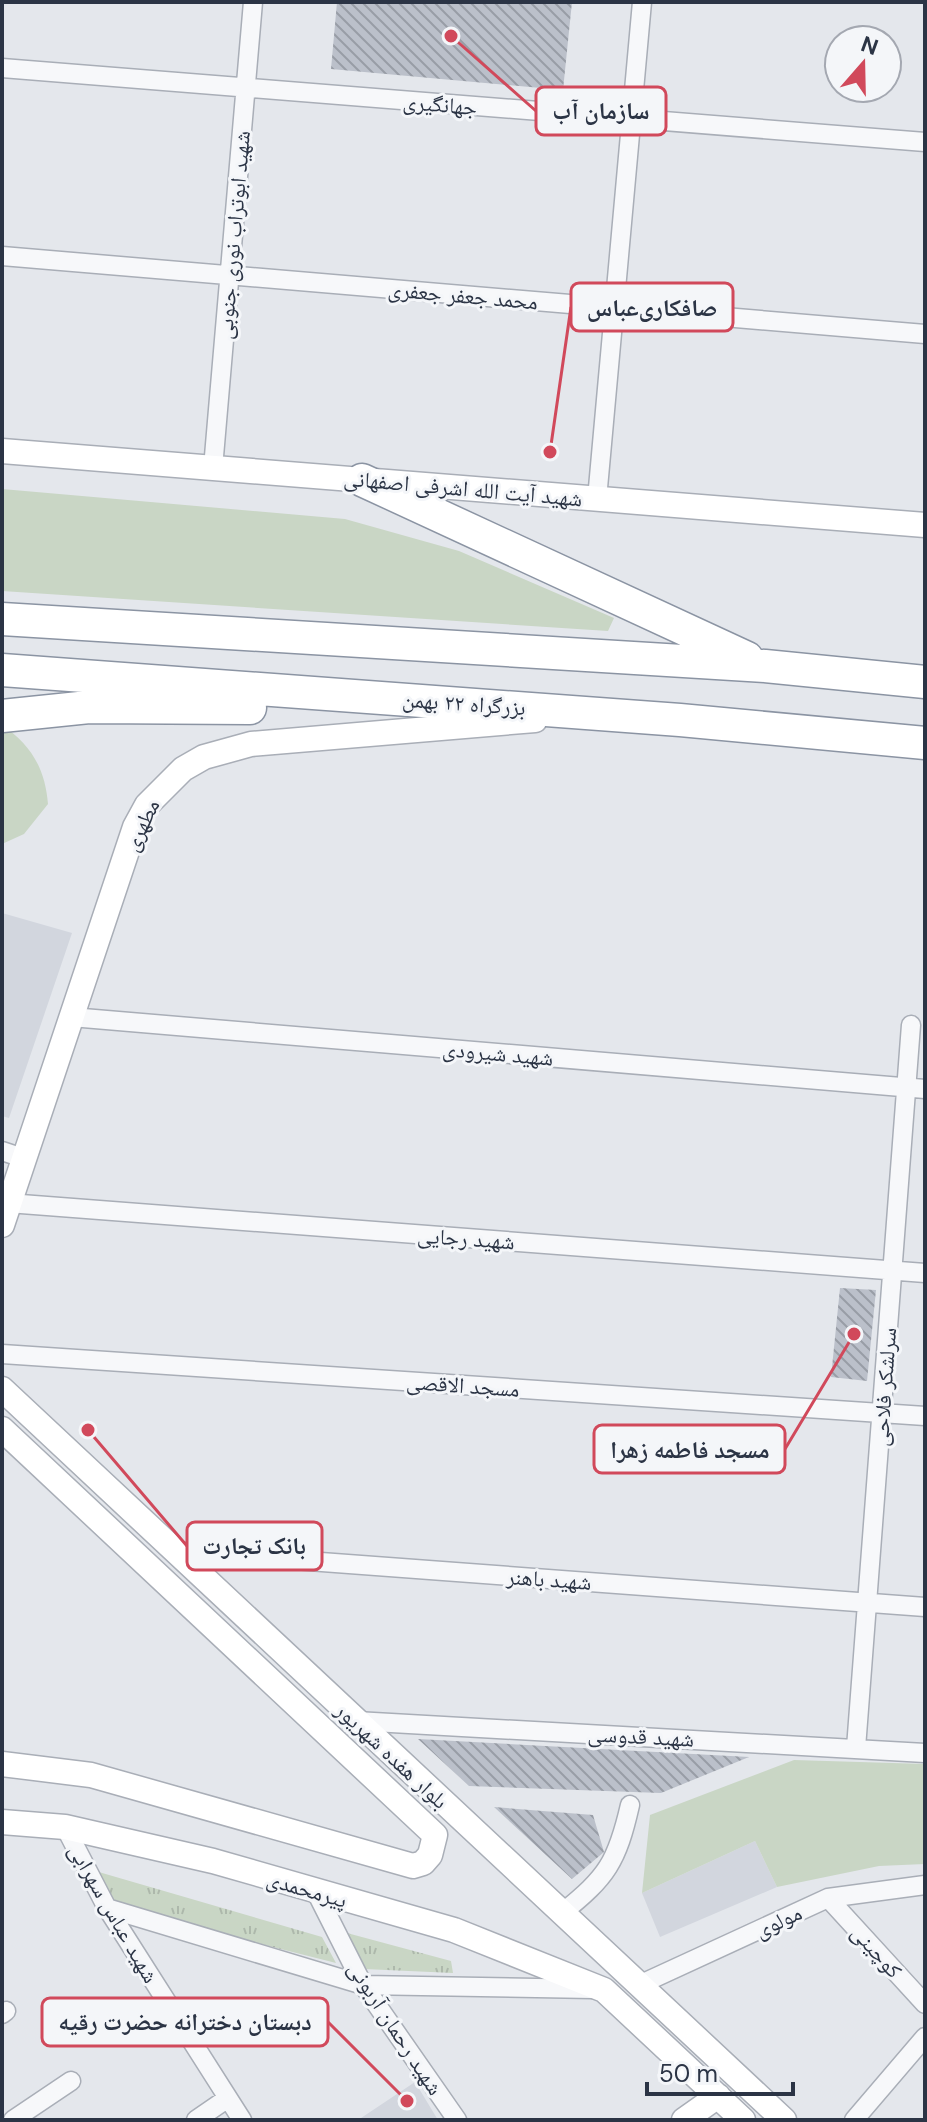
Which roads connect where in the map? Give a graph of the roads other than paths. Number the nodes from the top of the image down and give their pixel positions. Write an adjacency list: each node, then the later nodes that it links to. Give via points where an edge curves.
1 (253, 2): 4 (street, شهید ابوتراب نوری جنوبی)
2 (642, 2): 5 (street)
3 (2, 68): 4 (street, جهانگیری)
4 (246, 88): 5 (street, جهانگیری); 8 (street, شهید ابوتراب نوری جنوبی)
5 (631, 119): 6 (street, جهانگیری); 9 (street)
6 (925, 142)
7 (2, 256): 8 (street, محمد جعفر جعفری)
8 (229, 276): 9 (street, محمد جعفر جعفری); 12 (street, شهید ابوتراب نوری جنوبی)
9 (614, 308): 10 (street, محمد جعفر جعفری); 14 (street)
10 (925, 334)
11 (2, 451): 12 (main road, شهید آیت الله اشرفی اصفهانی)
12 (213, 468): 13 (main road, شهید آیت الله اشرفی اصفهانی)
13 (362, 480): 14 (main road, شهید آیت الله اشرفی اصفهانی); 17 (highway)
14 (597, 499): 15 (main road, شهید آیت الله اشرفی اصفهانی)
15 (925, 525)
16 (2, 619): 17 (highway)
17 (765, 666): 19 (highway)
18 (2, 670): 22 (highway, بزرگراه ۲۲ بهمن)
19 (925, 682)
20 (2, 716): 21 (highway, via 89,707 242,707)
21 (556, 719): 22 (highway); 24 (main road, مطهری, via 251,744 204,757 183,769 166,782 135,827)
22 (724, 724): 23 (highway, بزرگراه ۲۲ بهمن)
23 (925, 743)
24 (71, 1017): 26 (street, شهید شیرودی); 27 (main road, مطهری)
25 (911, 1025): 26 (street, سرلشکر فلاحی)
26 (916, 1088): 29 (street, سرلشکر فلاحی)
27 (12, 1155): 28 (main road, مطهری)
28 (3, 1212): 29 (street, شهید رجایی)
29 (893, 1271): 30 (street, شهید رجایی); 33 (street, سرلشکر فلاحی)
30 (925, 1273)
31 (2, 1354): 33 (street, مسجد الاقصی)
32 (2, 1389): 36 (main road, بلوار هفده شهریور)
33 (882, 1413): 34 (street, مسجد الاقصی); 37 (street, سرلشکر فلاحی)
34 (925, 1416)
35 (2, 1429): 42 (main road, بلوار هفده شهریور, via 435,1835 430,1855 413,1866 91,1775)
36 (173, 1551): 37 (street, شهید باهنر); 39 (main road, بلوار هفده شهریور)
37 (868, 1603): 38 (street, شهید باهنر); 40 (street, سرلشکر فلاحی)
38 (925, 1607)
39 (356, 1721): 40 (street, شهید قدوسی); 50 (main road, بلوار هفده شهریور)
40 (856, 1748): 41 (street, شهید قدوسی)
41 (925, 1753)
42 (2, 1764)
43 (630, 1805): 50 (street, via 612,1865 592,1890)
44 (2, 1822): 45 (main road, پیرمحمدی)
45 (65, 1827): 47 (main road, پیرمحمدی, via 213,1861); 49 (street, شهید عباس سهرابی)
46 (925, 1885): 48 (street, مولوی)
47 (316, 1892): 51 (street, شهید رحمان آربونی); 53 (main road, پیرمحمدی, via 454,1930)
48 (828, 1898): 52 (street, مولوی); 54 (street, کوچینی)
49 (107, 1908): 51 (street); 58 (street, شهید عباس سهرابی)
50 (562, 1913): 52 (main road, بلوار هفده شهریور)
51 (363, 1985): 53 (street); 62 (street, شهید رحمان آربونی)
52 (639, 1985): 65 (main road, بلوار هفده شهریور)
53 (604, 1990): 57 (main road)
54 (925, 2004)
55 (925, 2037): 66 (street)
56 (71, 2081): 59 (street)
57 (718, 2096): 63 (main road); 64 (main road)
58 (228, 2098): 60 (street); 61 (street, شهید عباس سهرابی)
59 (13, 2120)
60 (196, 2120)
61 (242, 2120)
62 (457, 2120)
63 (684, 2120)
64 (743, 2120)
65 (784, 2120)
66 (854, 2120)

